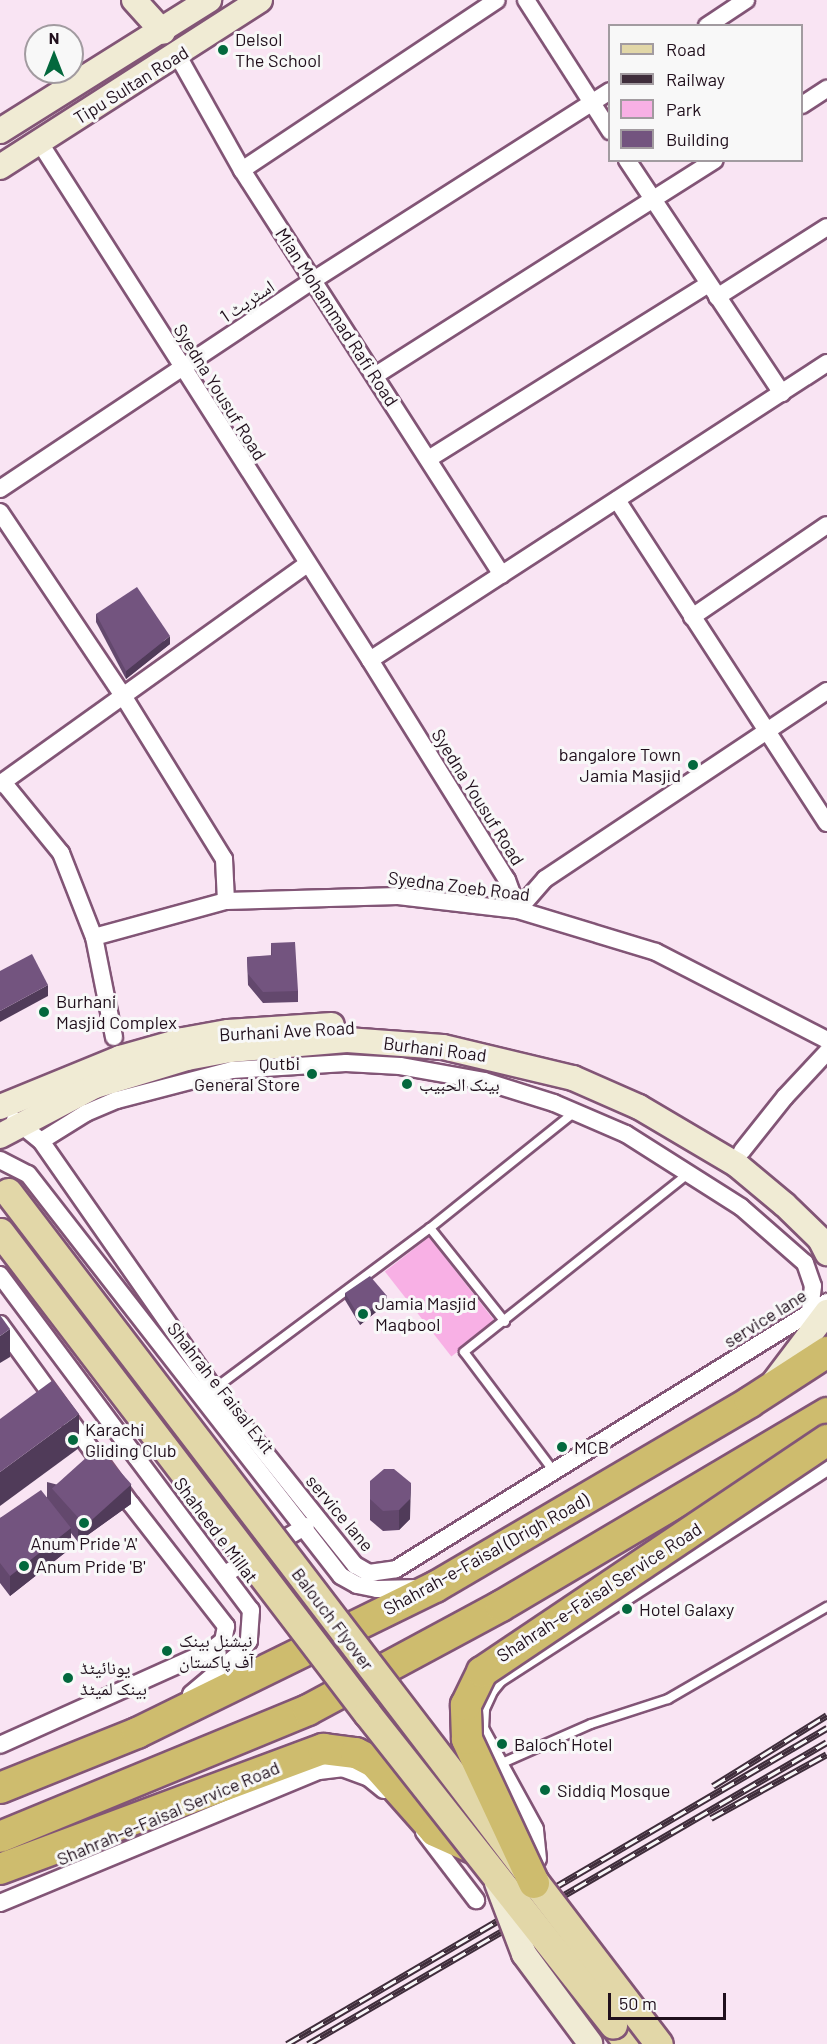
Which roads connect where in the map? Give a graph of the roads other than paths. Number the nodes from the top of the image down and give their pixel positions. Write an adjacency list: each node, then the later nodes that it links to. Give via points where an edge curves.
1 (134, 0): 8 (street)
2 (209, 0): 8 (street, Tipu Sultan Road)
3 (260, 0): 9 (street, Tipu Sultan Road)
4 (497, 0): 21 (street)
5 (526, 0): 12 (street)
6 (746, 0): 7 (street)
7 (710, 24)
8 (163, 32): 14 (street, Tipu Sultan Road)
9 (178, 56): 17 (street, Tipu Sultan Road); 21 (street, Mian Mohammad Rafi Road)
10 (827, 88): 13 (street)
11 (608, 92): 12 (street, اسٹریٹ 1)
12 (592, 102): 15 (street); 24 (street, اسٹریٹ 1)
13 (803, 104)
14 (24, 115): 16 (street, Tipu Sultan Road); 17 (street)
15 (608, 129)
16 (0, 131)
17 (40, 143): 20 (street, Tipu Sultan Road); 27 (street, Syedna Yousuf Road)
18 (628, 162): 22 (street)
19 (712, 162): 22 (street)
20 (0, 167)
21 (242, 170): 24 (street, Mian Mohammad Rafi Road)
22 (652, 201): 25 (street); 28 (street)
23 (827, 227): 25 (street)
24 (312, 281): 27 (street, اسٹریٹ 1); 28 (street, Mian Mohammad Rafi Road)
25 (712, 290): 29 (street); 30 (street)
26 (827, 363): 29 (street)
27 (183, 369): 31 (street, اسٹریٹ 1); 35 (street, Syedna Yousuf Road)
28 (376, 375): 30 (street, Mian Mohammad Rafi Road)
29 (782, 393): 32 (street)
30 (430, 458): 36 (street, Mian Mohammad Rafi Road)
31 (0, 489)
32 (617, 500): 36 (street); 37 (street)
33 (0, 512): 40 (street)
34 (827, 525): 37 (street)
35 (307, 564): 38 (street, Syedna Yousuf Road); 40 (street)
36 (502, 575): 38 (street)
37 (692, 617): 41 (street)
38 (370, 660): 45 (street, Syedna Yousuf Road, via 507,880)
39 (827, 692): 41 (street)
40 (122, 694): 42 (street); 44 (street, via 224,859)
41 (768, 728): 43 (street); 45 (street, via 545,879)
42 (2, 783): 46 (street, via 61,854)
43 (827, 823)
44 (226, 901): 45 (street, Syedna Zoeb Road, via 398,896); 46 (street, Syedna Zoeb Road)
45 (518, 910): 48 (street, Syedna Zoeb Road, via 656,952)
46 (94, 937): 47 (street)
47 (114, 1037)
48 (827, 1040)
49 (827, 1052): 53 (street)
50 (576, 1112): 52 (street, via 484,1081 441,1072 400,1066 295,1063 232,1070 155,1087 86,1113); 55 (street, via 626,1134); 58 (lane)
51 (5, 1114): 52 (street, service lane); 53 (street, Burhani Ave Road, via 120,1058 183,1040 293,1026 391,1028 490,1042 577,1065 649,1096); 60 (street, Burhani Road, via 118,1077 230,1050 347,1040 443,1047 573,1078 639,1107 737,1165 820,1239)
52 (41, 1141): 67 (street, service lane)
53 (742, 1151): 57 (street)
54 (0, 1160): 73 (street, Shahrah e Faisal Exit, via 27,1174)
55 (690, 1171): 63 (street, via 795,1252 805,1263); 64 (lane)
56 (4, 1186): 84 (main road, Balouch Flyover, bridge)
57 (827, 1223)
58 (430, 1228): 64 (lane); 67 (lane)
59 (0, 1232): 82 (main road, Balouch Flyover, bridge)
60 (827, 1253)
61 (0, 1275): 74 (street, Shaheed e Millat)
62 (827, 1302): 63 (street, service lane)
63 (819, 1312): 68 (street); 72 (street, service lane)
64 (506, 1322): 72 (lane, via 464,1352)
65 (0, 1324): 78 (street, via 226,1626 223,1641 211,1650)
66 (827, 1352): 68 (highway, Shahrah-e-Faisal (Drigh Road))
67 (214, 1389): 72 (street, service lane, via 355,1565 369,1573 396,1569)
68 (767, 1390): 75 (highway, Shahrah-e-Faisal (Drigh Road))
69 (827, 1413): 81 (highway, via 501,1606 308,1710)
70 (827, 1440): 84 (highway, bridge, via 495,1660 471,1689 464,1725 472,1755)
71 (827, 1467): 79 (street, Shahrah-e-Faisal Service Road, via 498,1679 484,1698 480,1718 485,1741)
72 (555, 1474)
73 (306, 1526): 74 (street); 75 (street, Shahrah e Faisal Exit, via 341,1576 357,1585 377,1589)
74 (225, 1574): 77 (street, Shaheed e Millat, via 251,1611 249,1641 202,1687)
75 (435, 1587): 77 (highway, Shahrah-e-Faisal (Drigh Road))
76 (827, 1607): 79 (lane, via 668,1699 591,1724)
77 (137, 1733): 80 (highway, Shahrah-e-Faisal (Drigh Road))
78 (0, 1745)
79 (500, 1764): 84 (street, Shahrah-e-Faisal Service Road, via 535,1829)
80 (0, 1788)
81 (0, 1837)
82 (483, 1858): 83 (highway, via 435,1831 374,1762 356,1753 323,1749); 87 (main road, Balouch Flyover, bridge); 88 (street, bridge, via 524,1954)
83 (0, 1869)
84 (536, 1871): 89 (main road, Balouch Flyover, bridge)
85 (476, 1900): 86 (street, Shahrah-e-Faisal Service Road, via 404,1805 369,1778 342,1768 318,1771)
86 (0, 1903)
87 (620, 2034)
88 (590, 2044)
89 (659, 2044)

